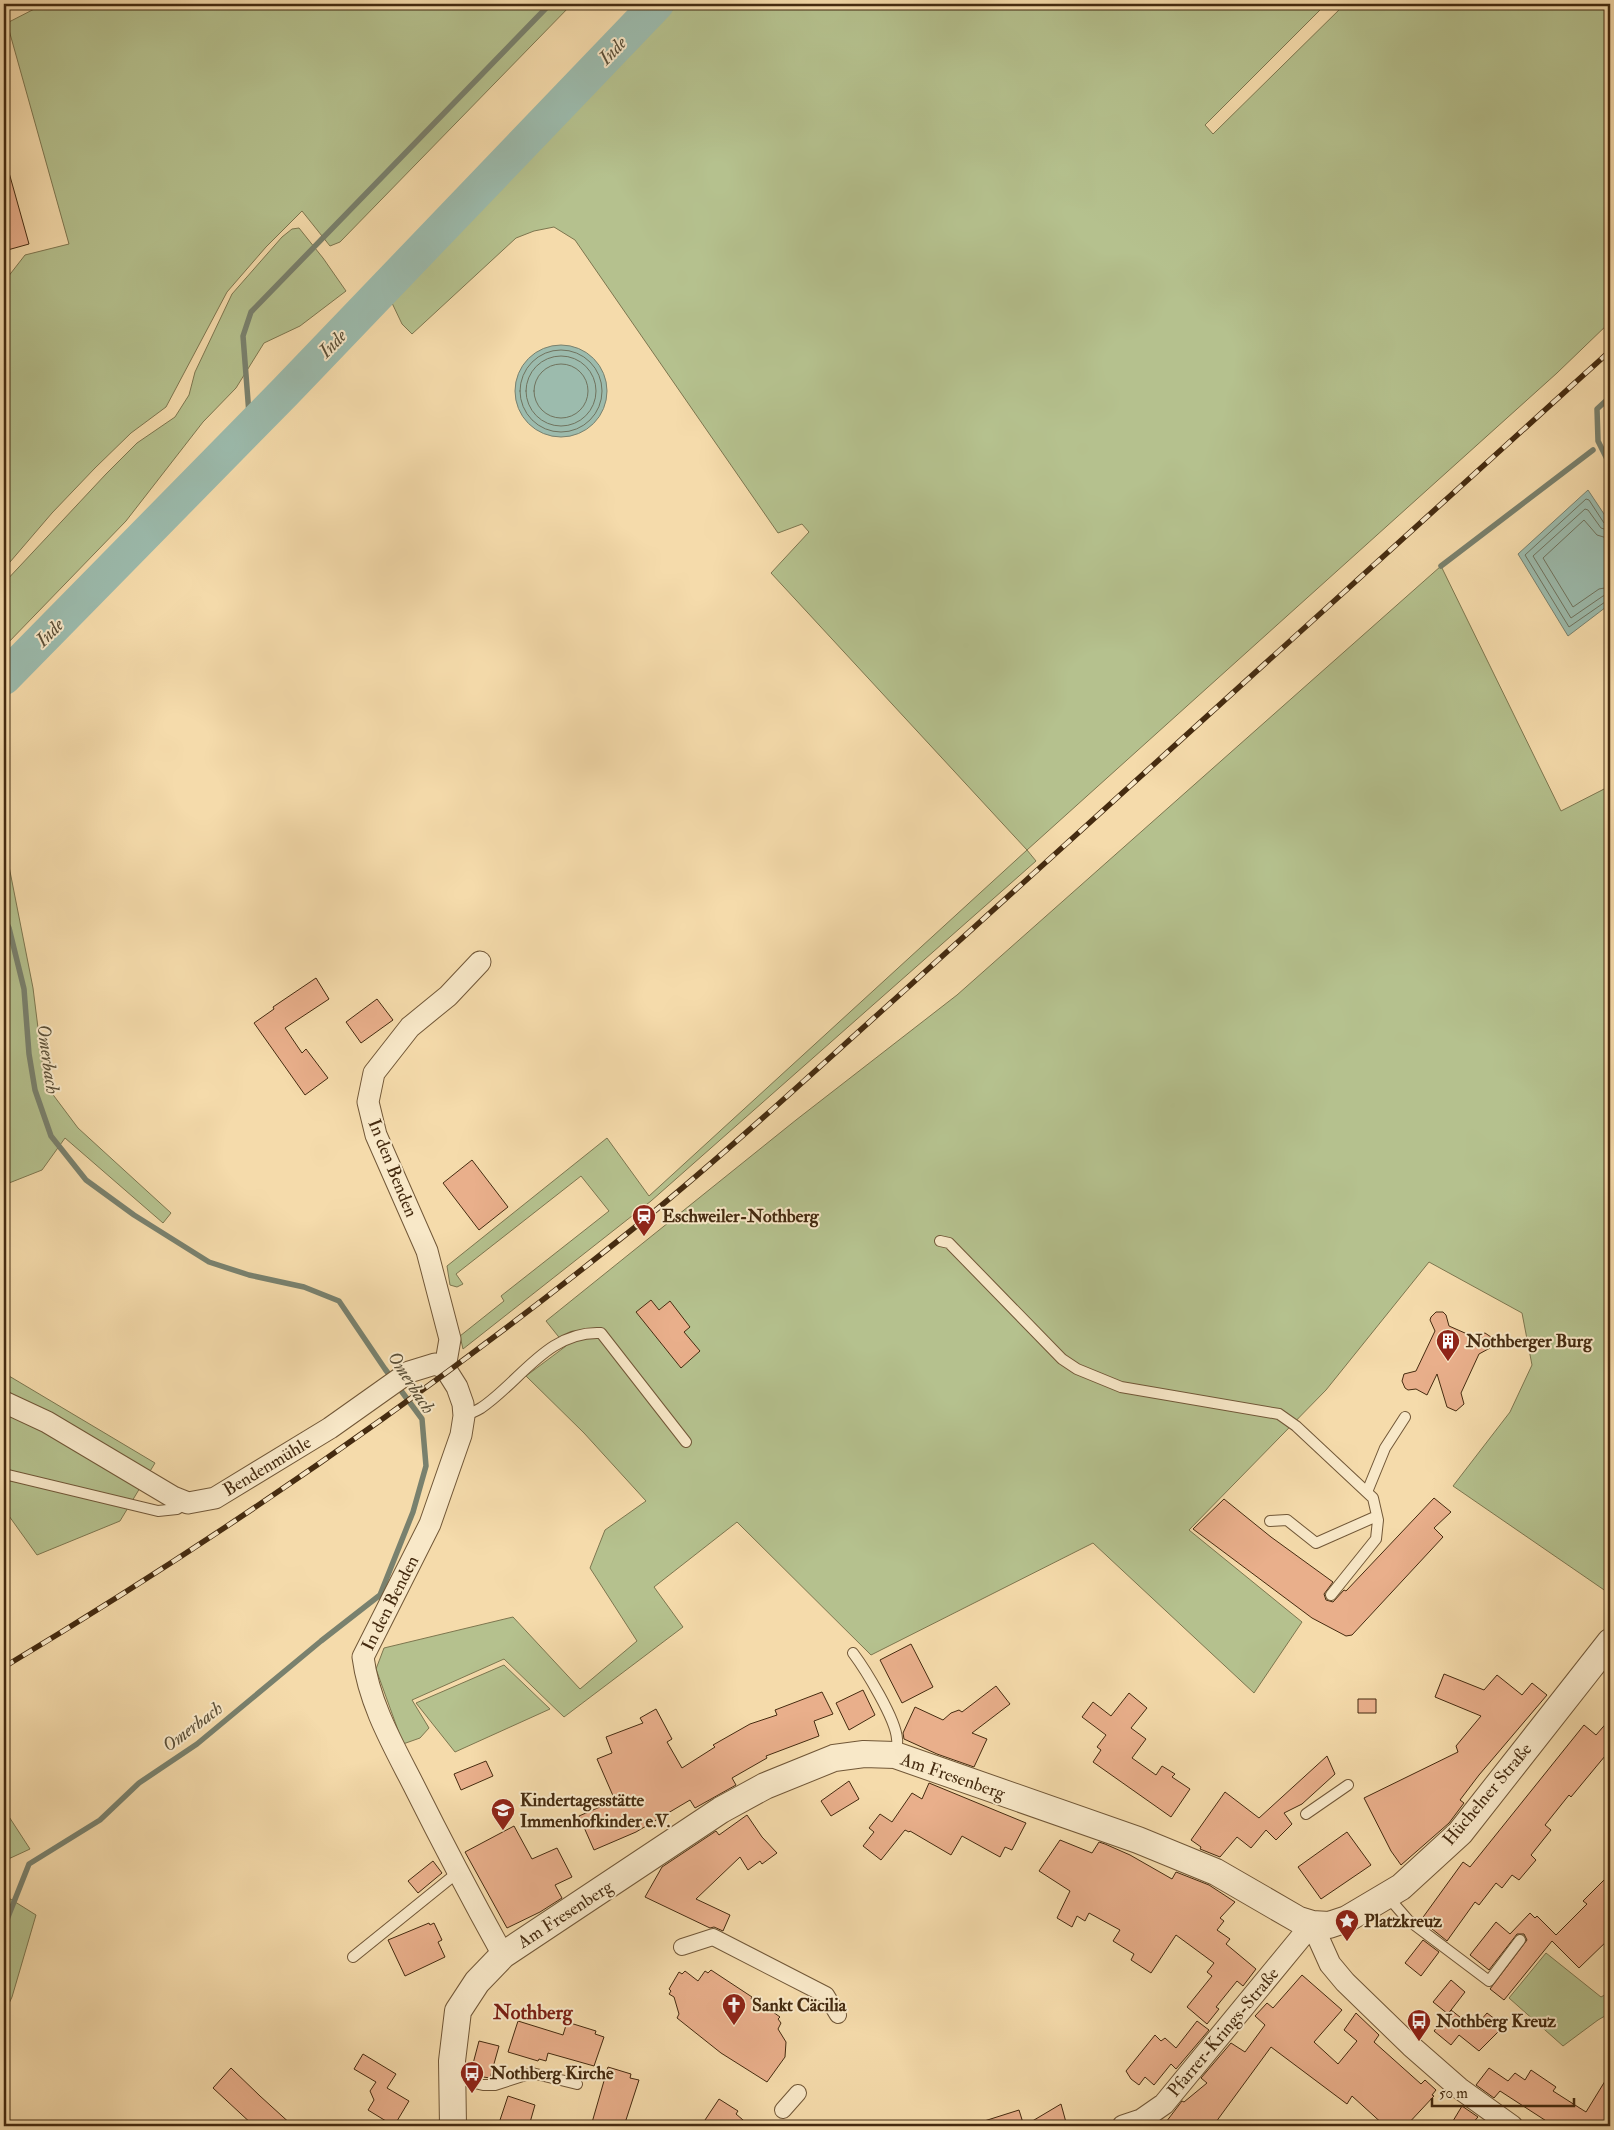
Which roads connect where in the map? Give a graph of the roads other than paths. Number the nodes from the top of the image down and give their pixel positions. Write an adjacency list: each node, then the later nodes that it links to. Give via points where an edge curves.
1 (480, 962): 3 (street, In den Benden, via 448,996 410,1027 374,1073 368,1102 376,1135 427,1252 450,1339)
2 (940, 1241): 9 (lane, via 949,1243 1062,1359 1077,1369 1122,1387 1279,1414)
3 (426, 1369): 5 (street, In den Benden, via 457,1387); 10 (street, Bendenmühle, via 374,1398 216,1498)
4 (4, 1402): 10 (street, via 47,1422)
5 (464, 1416): 7 (lane, via 481,1408 548,1349 570,1337 600,1333); 19 (street, In den Benden, via 461,1435 430,1524 363,1657 366,1678 383,1724)
6 (1405, 1416): 9 (lane, via 1385,1448)
7 (686, 1442)
8 (4, 1474): 10 (lane, via 158,1512)
9 (1368, 1492): 11 (lane, via 1373,1498)
10 (188, 1503)
11 (1377, 1516): 12 (lane, via 1316,1543 1287,1520); 13 (lane, via 1376,1539)
12 (1270, 1521)
13 (1331, 1594)
14 (1610, 1642): 20 (street, Hüchelner Straße, via 1460,1833)
15 (853, 1653): 16 (lane, via 864,1667 893,1724 897,1738)
16 (895, 1755): 21 (street, Am Fresenberg, via 1138,1840 1216,1872 1284,1912); 24 (street, Am Fresenberg, via 864,1754 834,1758 765,1786 721,1810)
17 (1348, 1786): 18 (lane)
18 (1306, 1814)
19 (457, 1873): 24 (street, In den Benden); 25 (lane)
20 (1388, 1896): 21 (street, Hüchelner Straße, via 1347,1919 1329,1925); 22 (lane, via 1408,1920 1489,1981)
21 (1312, 1924): 32 (street, Pfarrer-Krings-Straße, via 1164,2104 1141,2120); 33 (street, via 1330,1964 1344,1982 1459,2088)
22 (1520, 1940)
23 (682, 1947): 26 (street, via 713,1937 826,1995)
24 (504, 1955): 27 (street, Am Fresenberg, via 477,1982 458,2012)
25 (353, 1957)
26 (838, 2015)
27 (452, 2078): 28 (lane, via 495,2085 532,2074); 31 (street, Am Fresenberg)
28 (577, 2084)
29 (798, 2093): 30 (street)
30 (780, 2114)
31 (454, 2126)
32 (1123, 2126)
33 (1512, 2126)

